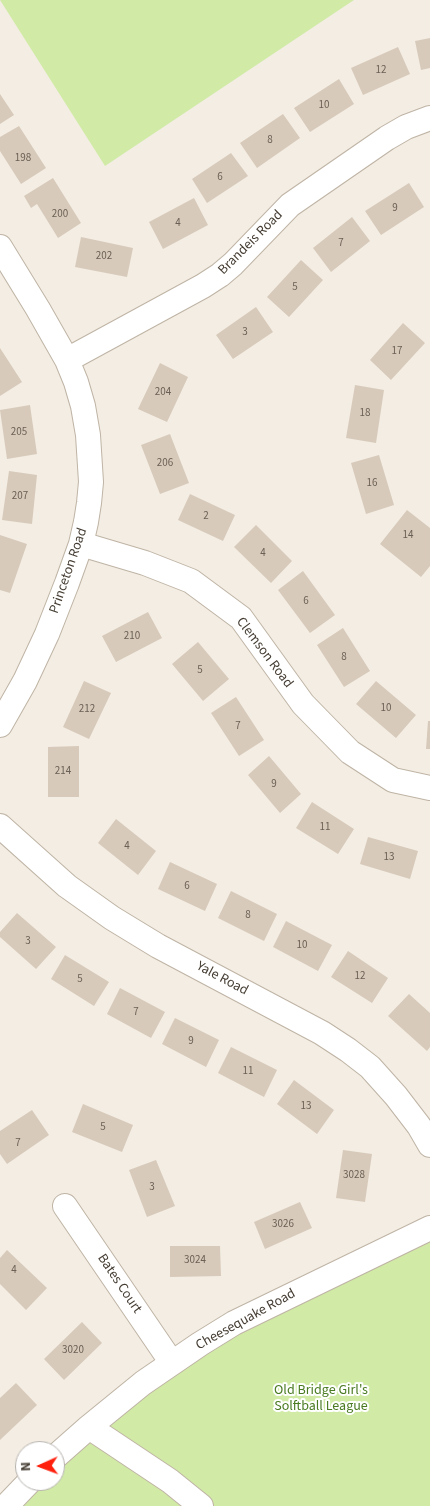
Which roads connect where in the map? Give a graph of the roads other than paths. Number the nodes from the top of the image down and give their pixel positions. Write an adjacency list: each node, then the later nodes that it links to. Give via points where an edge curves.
1 (430, 118): 3 (street, Brandeis Road, via 386,138 290,205 238,259 204,286)
2 (0, 246): 3 (street, Princeton Road)
3 (67, 360): 4 (street, Princeton Road, via 83,406 90,460 89,504)
4 (81, 544): 5 (street, Princeton Road, via 36,658); 6 (street, Clemson Road, via 191,581 241,618 303,704 350,752 393,780)
5 (0, 725)
6 (430, 788)
7 (0, 826): 8 (street, Yale Road, via 68,886 112,918 158,946 296,1018 348,1050 370,1067 396,1096)
8 (430, 1145)
9 (66, 1206): 11 (street, Bates Court)
10 (430, 1228): 11 (street, Cheesequake Road, via 234,1324)
11 (172, 1363): 12 (street, Cheesequake Road)
12 (89, 1427): 13 (street, Cheesequake Road); 16 (street)
13 (65, 1448)
14 (20, 1491): 15 (street)
15 (6, 1506)
16 (201, 1506)

